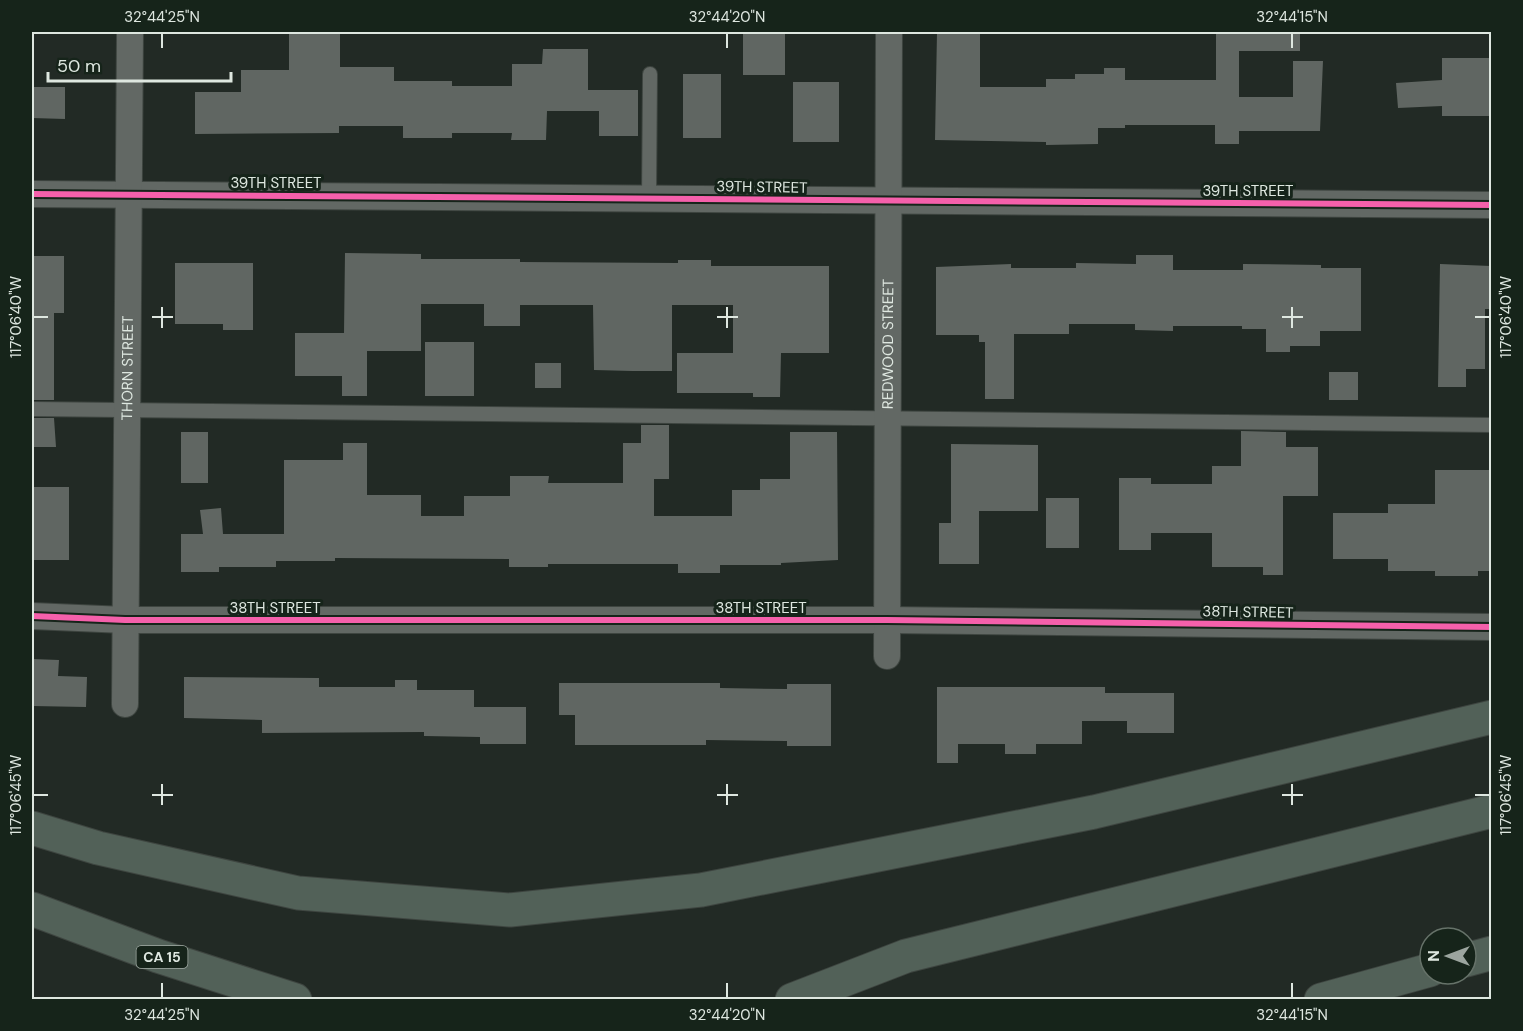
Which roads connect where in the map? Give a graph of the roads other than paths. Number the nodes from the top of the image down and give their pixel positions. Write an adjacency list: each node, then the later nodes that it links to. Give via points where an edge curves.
1 (130, 32): 5 (street, THORN STREET)
2 (889, 32): 7 (street, REDWOOD STREET)
3 (650, 74): 6 (lane)
4 (32, 194): 5 (street, 39TH STREET)
5 (129, 194): 6 (street, 39TH STREET); 10 (street, THORN STREET)
6 (649, 198): 7 (street, 39TH STREET)
7 (889, 201): 8 (street, 39TH STREET); 11 (street, REDWOOD STREET)
8 (1491, 205)
9 (32, 409): 10 (lane)
10 (127, 410): 11 (lane); 14 (street, THORN STREET)
11 (888, 419): 12 (lane); 15 (street, REDWOOD STREET)
12 (1491, 425)
13 (32, 616): 14 (street, 38TH STREET)
14 (125, 620): 15 (street, 38TH STREET); 18 (street, THORN STREET)
15 (887, 620): 16 (street, 38TH STREET); 17 (street, REDWOOD STREET)
16 (1491, 627)
17 (887, 656)
18 (125, 704)
19 (1491, 717): 21 (highway, via 1094,812 701,890 510,910 298,893 98,848)
20 (1491, 811): 25 (highway, via 906,956)
21 (32, 828)
22 (32, 909): 24 (highway, CA 15, via 158,956)
23 (1418, 973): 26 (highway)
24 (295, 999)
25 (792, 999)
26 (1321, 999)

